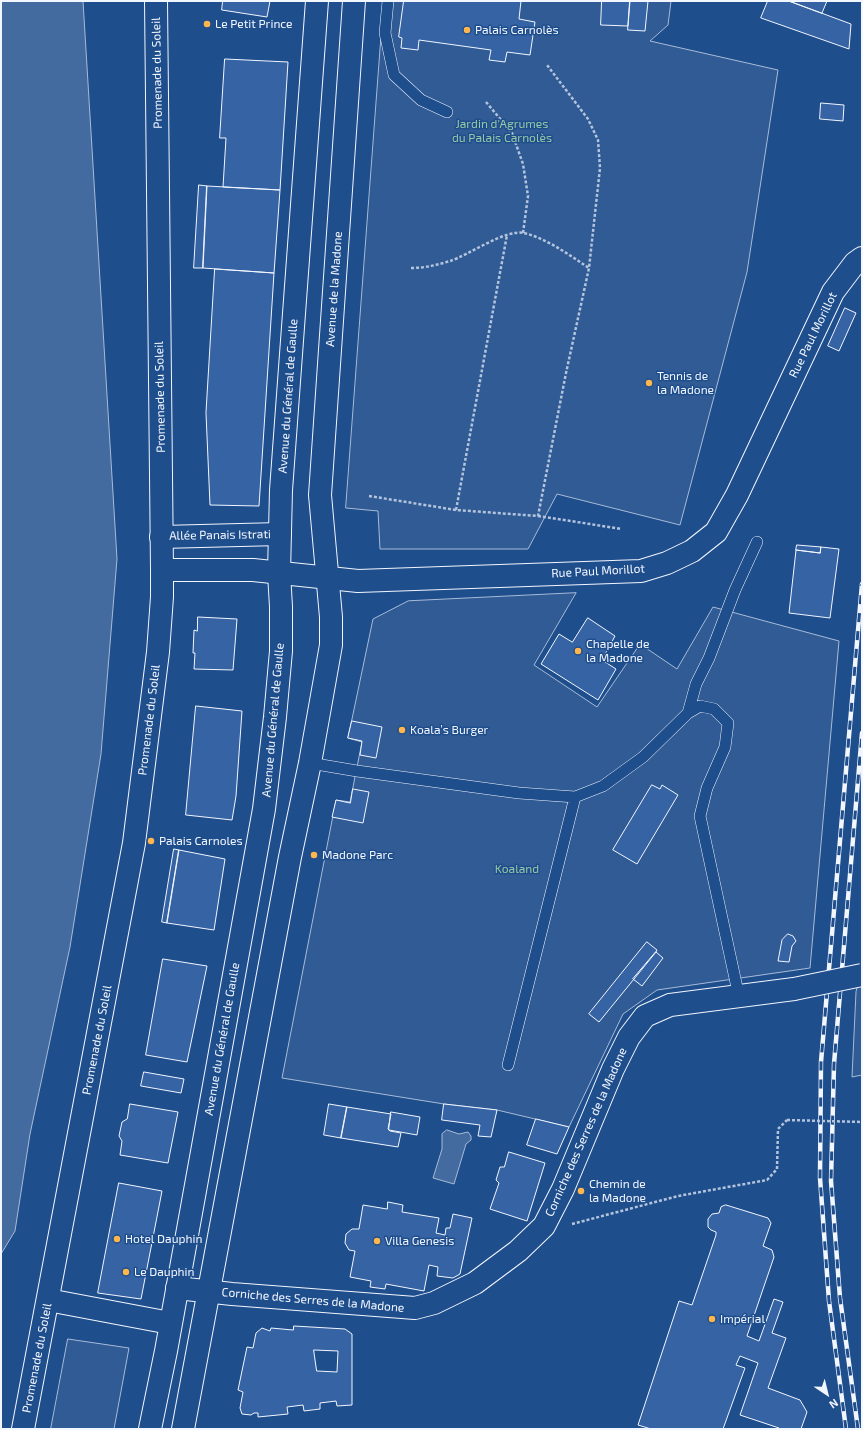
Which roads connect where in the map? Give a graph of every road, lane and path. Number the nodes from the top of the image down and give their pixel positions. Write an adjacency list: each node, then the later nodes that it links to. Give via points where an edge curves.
1 (156, 1): 18 (street, Promenade du Soleil)
2 (317, 1): 17 (street, Avenue du Général de Gaulle)
3 (354, 1): 22 (street, Avenue de la Madone, via 320,495)
4 (388, 1): 7 (lane, via 385,33 394,75 421,100)
5 (548, 66): 12 (path, via 588,119 598,140 600,168)
6 (486, 102): 8 (path, via 512,133 523,164 528,196)
7 (447, 112)
8 (523, 233): 9 (path); 12 (path, via 543,240)
9 (507, 235): 11 (path, via 451,261 426,268); 14 (path)
10 (862, 258): 22 (street, Rue Paul Morillot, via 832,292 737,495 716,532 692,551 667,563 641,571 358,581)
11 (411, 268)
12 (589, 268): 15 (path)
13 (369, 496): 14 (path)
14 (456, 510): 15 (path)
15 (538, 516): 16 (path)
16 (622, 530)
17 (280, 534): 18 (street, Allée Panais Istrati); 21 (street, Avenue du Général de Gaulle)
18 (161, 537): 20 (street, Promenade du Soleil)
19 (757, 542): 23 (lane, via 696,684)
20 (162, 570): 21 (street); 33 (street, Promenade du Soleil, via 158,652 134,843)
21 (279, 572): 22 (street, Rue Paul Morillot); 31 (street, Avenue du Général de Gaulle, via 281,651 264,809)
22 (327, 578): 24 (street, via 331,645)
23 (688, 713): 25 (lane, via 643,757 603,786); 27 (lane, via 700,706 714,709 728,723 725,747 707,788 700,816)
24 (310, 763): 25 (lane, via 511,792); 32 (street, via 290,857)
25 (575, 797): 28 (lane)
26 (862, 975): 27 (street, Corniche des Serres de la Madone, bridge)
27 (739, 997): 30 (street, Corniche des Serres de la Madone, via 670,1006 645,1016 629,1037 613,1070 563,1189)
28 (508, 1065)
29 (862, 1122): 30 (path, bridge, via 787,1120 778,1129 777,1169 767,1180 678,1196 568,1225)
30 (544, 1226): 32 (street, Corniche des Serres de la Madone, via 518,1251 475,1283 434,1303 415,1308)
31 (177, 1288): 32 (street, Corniche des Serres de la Madone); 34 (street, Avenue du Général de Gaulle)
32 (210, 1291): 37 (street)
33 (48, 1300): 34 (street); 35 (street, Promenade du Soleil)
34 (170, 1323): 36 (street, Avenue du Général de Gaulle)
35 (23, 1429)
36 (150, 1429)
37 (183, 1429)

